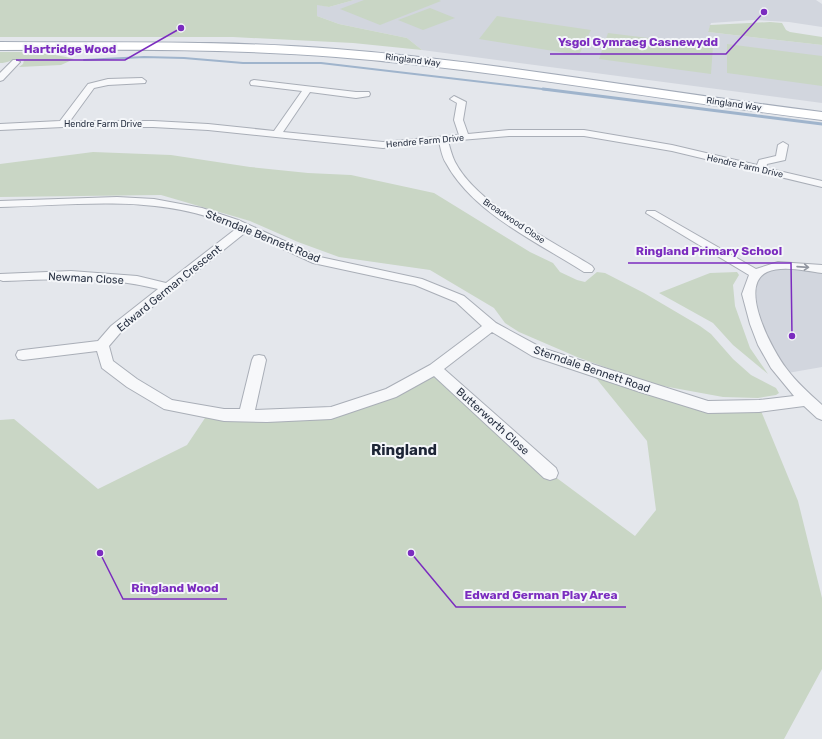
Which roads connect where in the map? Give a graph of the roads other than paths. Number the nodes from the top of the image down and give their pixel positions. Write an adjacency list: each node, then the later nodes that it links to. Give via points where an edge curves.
1 (0, 42): 10 (main road, Ringland Way, via 245,43 386,52)
2 (0, 46): 11 (main road, Ringland Way, via 246,48 340,53 476,68)
3 (16, 62): 4 (street)
4 (0, 78)
5 (142, 81): 12 (street, via 108,82 91,86)
6 (254, 84): 7 (street)
7 (307, 90): 8 (street); 14 (street)
8 (366, 94)
9 (454, 99): 15 (street, via 462,102 458,122)
10 (822, 110)
11 (822, 116)
12 (63, 124): 13 (street, Hendre Farm Drive); 14 (street, Hendre Farm Drive, via 153,124)
13 (0, 127)
14 (277, 134): 16 (street, Hendre Farm Drive, via 383,145)
15 (466, 137): 16 (street, Hendre Farm Drive); 18 (street, Hendre Farm Drive, via 537,132 599,134)
16 (443, 139): 23 (street, Broadwood Close, via 450,162 480,199)
17 (783, 145): 18 (street, via 781,158 763,162)
18 (761, 169): 19 (street, Hendre Farm Drive)
19 (822, 184)
20 (0, 204): 22 (street, Sterndale Bennett Road, via 117,200 154,202 198,210)
21 (651, 213): 25 (street)
22 (245, 227): 27 (street, Edward German Crescent); 28 (street, Sterndale Bennett Road, via 317,260 418,282 460,300)
23 (588, 269)
24 (822, 269): 25 (street, one-way to 24, via 781,266)
25 (756, 274): 33 (street, via 748,292 768,354 782,374)
26 (4, 277): 27 (street, Newman Close, via 79,276 137,280)
27 (168, 288): 29 (street, Edward German Crescent, via 116,329)
28 (491, 326): 32 (street); 33 (street, Sterndale Bennett Road, via 537,352 708,407 758,406)
29 (102, 345): 30 (street); 35 (street, via 108,364 169,405 224,415)
30 (23, 355)
31 (258, 360): 35 (street)
32 (436, 369): 35 (street, via 391,393 331,413); 36 (street, Butterworth Close)
33 (807, 400): 34 (street)
34 (822, 414)
35 (246, 416)
36 (550, 473)

